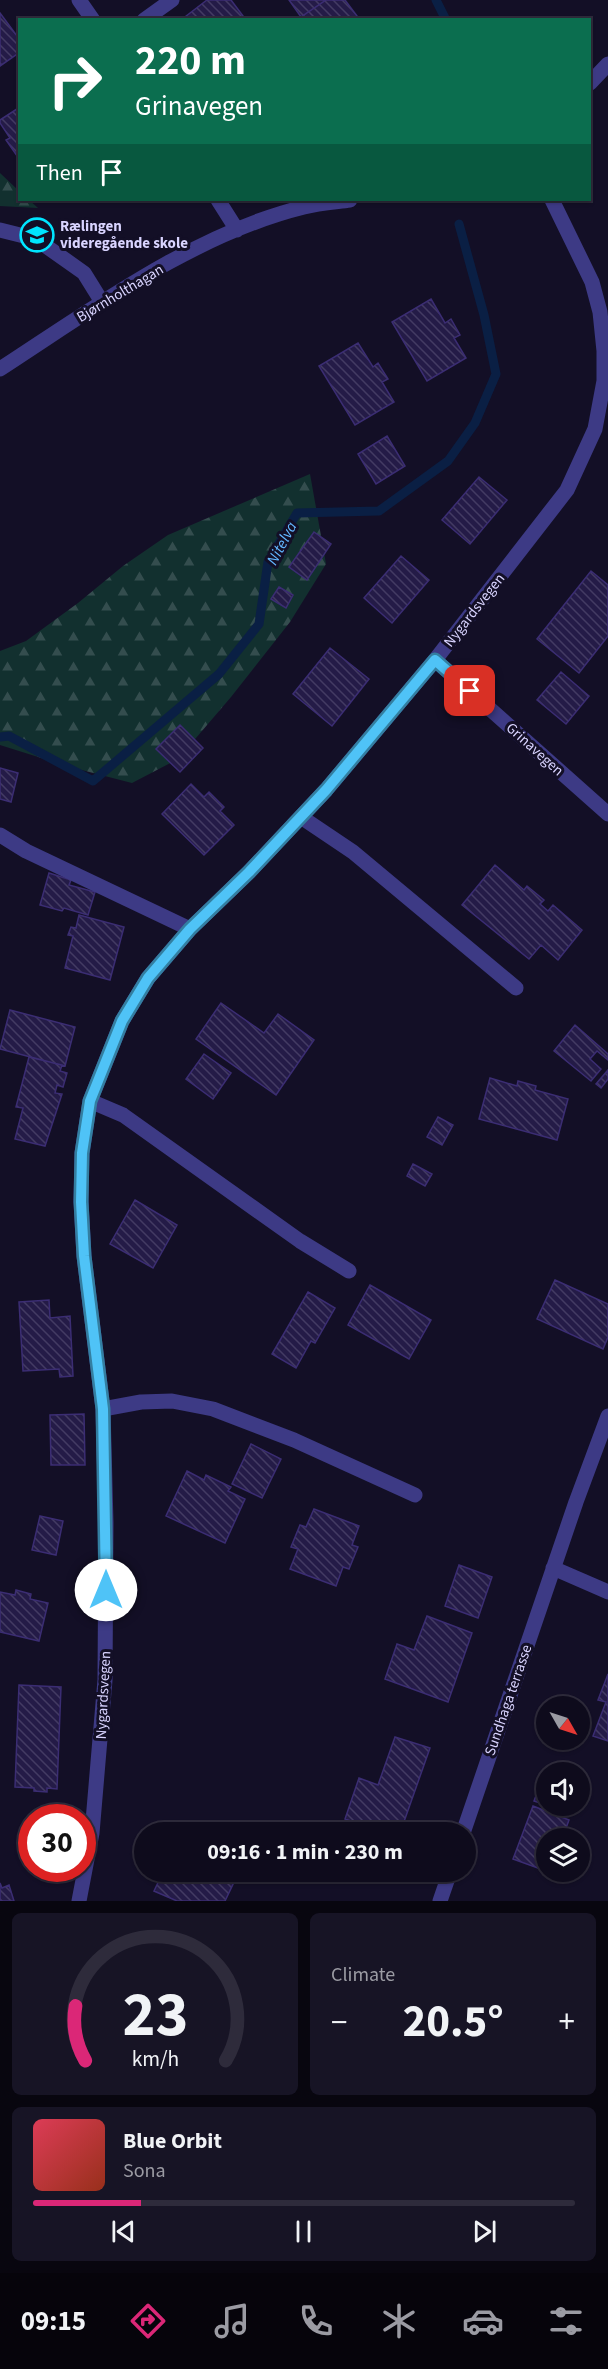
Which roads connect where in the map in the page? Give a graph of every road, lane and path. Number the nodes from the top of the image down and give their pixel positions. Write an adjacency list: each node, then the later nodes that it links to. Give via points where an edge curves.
1 (79, 0): 3 (street)
2 (172, 0): 4 (street)
3 (92, 18)
4 (147, 18)
5 (608, 51): 6 (street)
6 (605, 67): 7 (street)
7 (591, 82)
8 (219, 201): 12 (street)
9 (343, 201): 12 (street, Bjørnholthagan, via 306,206)
10 (552, 201): 14 (street, Nygardsvegen, via 592,282)
11 (0, 230): 13 (street, via 36,239 84,273)
12 (237, 230): 13 (street, Bjørnholthagan, via 191,251)
13 (102, 303): 15 (street, Bjørnholthagan)
14 (606, 351): 16 (street, Nygardsvegen, via 595,429 567,490)
15 (0, 369)
16 (435, 660): 17 (street, Grinavegen); 18 (street, Nygardsvegen)
17 (608, 814)
18 (301, 817): 20 (street, Nygardsvegen); 21 (street, via 352,852)
19 (0, 835): 20 (street)
20 (190, 929): 22 (street, Nygardsvegen, via 148,978 122,1021)
21 (516, 988)
22 (90, 1101): 23 (street, via 123,1115 300,1241); 24 (street, Nygardsvegen, via 82,1153 81,1202)
23 (349, 1271)
24 (103, 1409): 26 (street, via 172,1401 213,1409 294,1440); 31 (street, Nygardsvegen, via 105,1680 92,1833)
25 (608, 1416): 27 (street, Sundhaga terrasse)
26 (415, 1495)
27 (553, 1568): 28 (street); 29 (street, Sundhaga terrasse)
28 (608, 1592)
29 (467, 1822)
30 (447, 1882): 32 (street)
31 (79, 1901)
32 (440, 1901)

